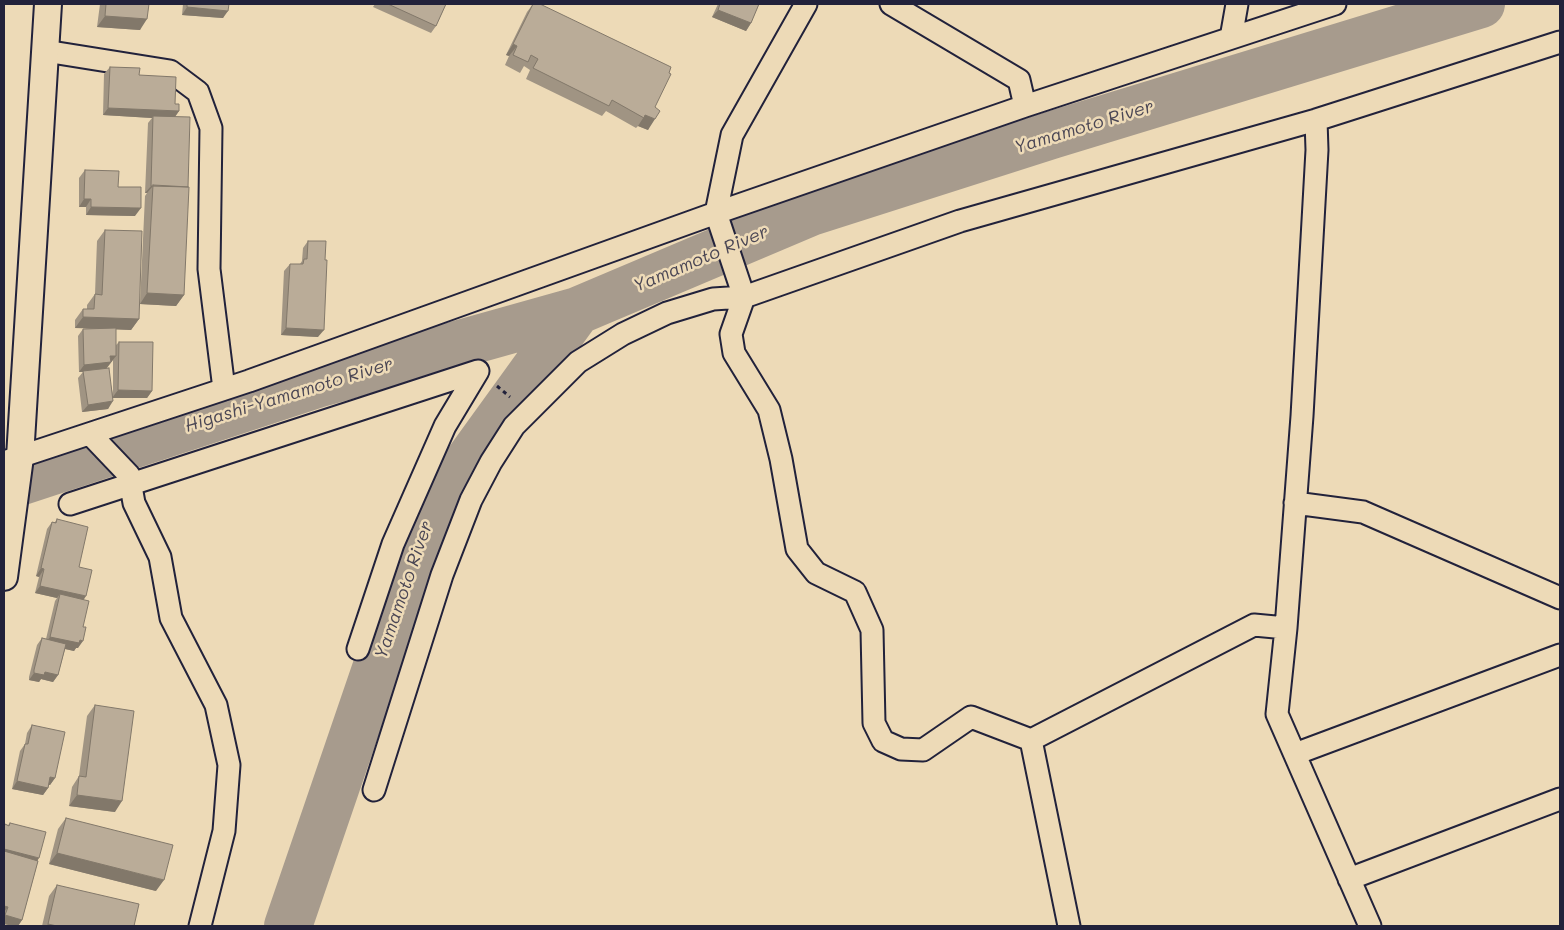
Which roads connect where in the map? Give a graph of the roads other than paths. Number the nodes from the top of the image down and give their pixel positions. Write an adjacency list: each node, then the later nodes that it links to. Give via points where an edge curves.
1 (41, 4): 2 (street)
2 (48, 4): 9 (street)
3 (806, 4): 12 (street, via 732,135)
4 (891, 4): 10 (street, via 1019,80)
5 (1237, 4): 7 (street)
6 (1334, 4): 7 (street)
7 (1231, 38): 10 (street)
8 (1560, 42): 11 (street)
9 (45, 51): 14 (street, via 170,71 198,92 211,128 209,269); 16 (street)
10 (1025, 106): 12 (street)
11 (1316, 120): 13 (street, via 960,221); 18 (street, via 1317,160)
12 (716, 213): 13 (street); 14 (street)
13 (744, 297): 25 (street, via 731,334 734,353 770,410 797,549 816,573 855,592 872,630 874,723 883,741 901,749 923,750 971,717); 27 (street, via 713,299 667,313 622,334 578,362 514,426 471,500 442,575)
14 (224, 389): 15 (street)
15 (90, 434): 16 (street); 17 (street)
16 (14, 462): 20 (street, via 13,511)
17 (130, 480): 19 (street); 23 (street, via 478,371 445,426 396,536); 30 (street, via 134,503 160,557 171,618 216,705 229,765 224,831)
18 (1295, 502): 21 (street, via 1363,512); 22 (street)
19 (70, 504)
20 (4, 577)
21 (1560, 598)
22 (1286, 628): 25 (street, via 1254,625); 26 (street, via 1277,714)
23 (358, 649)
24 (1560, 656): 26 (street)
25 (1031, 740): 31 (street)
26 (1295, 754): 29 (street)
27 (374, 790)
28 (1560, 799): 29 (street)
29 (1349, 880): 32 (street)
30 (200, 926)
31 (1069, 926)
32 (1370, 926)

